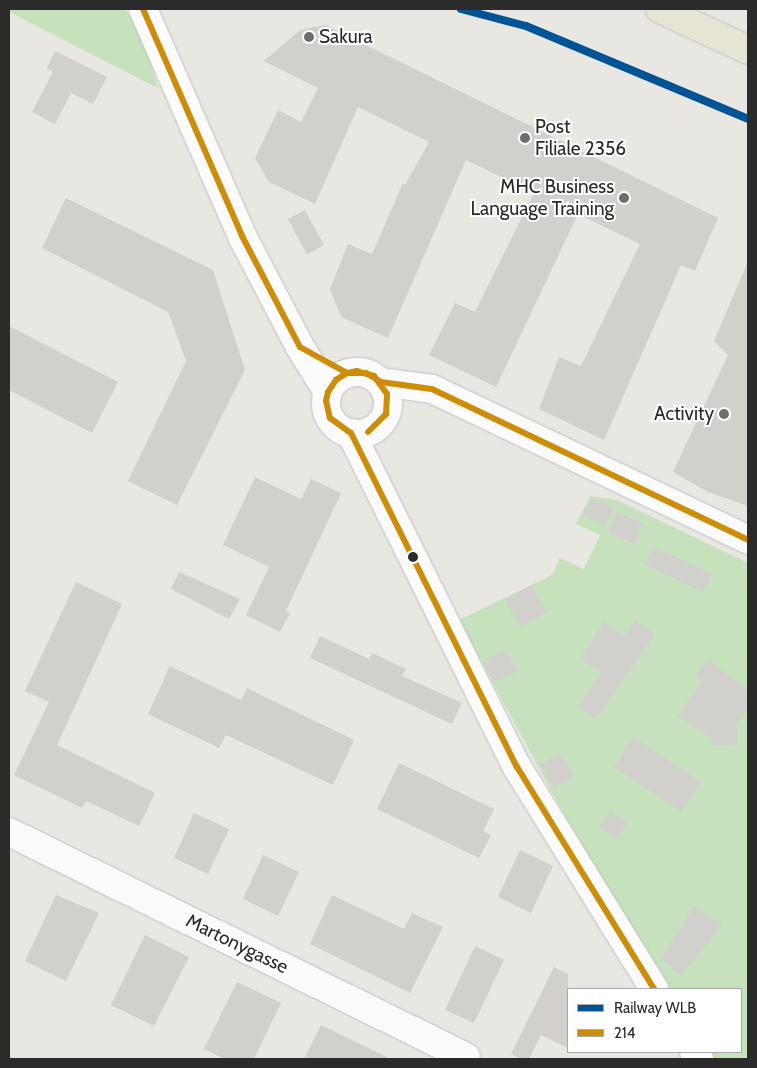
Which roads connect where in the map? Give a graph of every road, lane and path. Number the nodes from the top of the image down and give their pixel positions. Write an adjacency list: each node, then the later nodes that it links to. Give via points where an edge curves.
1 (143, 9): 4 (street, via 242,236)
2 (660, 9): 3 (main road)
3 (748, 50)
4 (300, 347): 5 (street); 6 (street)
5 (347, 373): 6 (street, via 336,380); 7 (street, via 366,373)
6 (328, 392): 8 (street, via 326,401 330,418 343,430)
7 (385, 394): 8 (street, via 382,422); 9 (street, via 432,389)
8 (360, 432): 11 (street, via 370,473 517,767)
9 (748, 540)
10 (9, 832): 12 (street, Martonygasse)
11 (653, 988)
12 (466, 1057)

